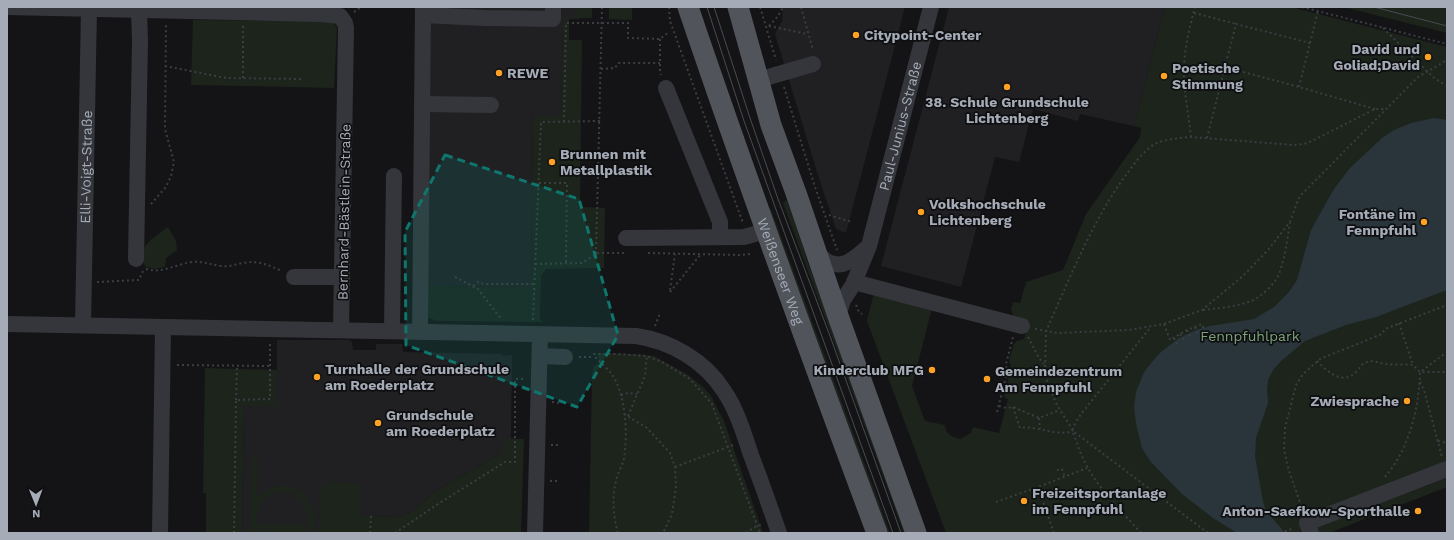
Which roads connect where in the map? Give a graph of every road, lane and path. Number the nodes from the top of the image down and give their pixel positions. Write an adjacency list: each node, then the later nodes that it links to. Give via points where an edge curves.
1 (7, 7): 13 (street)
2 (553, 7): 19 (street, via 553,19)
3 (602, 7): 21 (path)
4 (669, 7): 53 (path, via 670,21)
5 (688, 7): 60 (main road, Weißenseer Weg)
6 (738, 7): 40 (main road)
7 (760, 7): 37 (path)
8 (783, 7): 25 (path, via 769,26)
9 (801, 7): 25 (path)
10 (931, 7): 64 (street, Paul-Junius-Straße)
11 (1196, 7): 20 (path)
12 (1302, 7): 17 (path)
13 (89, 9): 14 (street); 78 (street, Elli-Voigt-Straße)
14 (139, 11): 15 (street); 72 (street)
15 (166, 11): 18 (street); 32 (path)
16 (423, 11): 19 (street); 44 (street)
17 (1318, 11): 23 (path); 27 (path)
18 (243, 12): 38 (path); 76 (street, Bernhard-Bästlein-Straße, via 322,14 340,16 345,23)
19 (453, 12)
20 (1194, 13): 22 (path); 51 (path, via 1184,64)
21 (602, 23): 26 (path, via 628,23 628,38); 34 (path); 49 (path, via 566,23)
22 (1236, 24): 27 (path); 33 (path)
23 (1382, 28): 28 (path); 36 (path)
24 (669, 32): 26 (path)
25 (808, 34): 29 (path)
26 (660, 39): 31 (path)
27 (1310, 43): 41 (path)
28 (1447, 44)
29 (814, 58): 37 (street)
30 (1447, 60): 36 (path)
31 (660, 63): 34 (path, via 618,63 615,68); 35 (path)
32 (165, 66): 38 (path, via 226,78); 56 (path, via 165,129 174,162 166,187)
33 (1225, 67): 41 (path); 52 (path)
34 (601, 69): 48 (path)
35 (660, 71)
36 (1427, 71): 42 (path); 47 (path)
37 (780, 74): 40 (street); 71 (path)
38 (243, 78): 39 (path)
39 (301, 78)
40 (758, 80): 70 (main road, via 771,125)
41 (1299, 86): 46 (path)
42 (1447, 86)
43 (666, 88): 61 (street, via 720,222)
44 (422, 104): 45 (street); 103 (street)
45 (491, 105)
46 (1375, 109): 47 (path); 52 (path, via 1304,144)
47 (1387, 109): 59 (path, via 1301,195)
48 (600, 121): 49 (path); 66 (path)
49 (564, 122): 55 (path, via 541,122)
50 (719, 137): 53 (path)
51 (1191, 137): 52 (path); 104 (path, via 1156,144 1132,167 1110,198 1085,244)
52 (1206, 138)
53 (711, 141): 62 (path, via 746,229)
54 (394, 176): 102 (street)
55 (539, 183): 73 (path); 74 (path, via 567,183)
56 (150, 208)
57 (829, 215): 58 (path)
58 (852, 222)
59 (1290, 222): 86 (path, via 1243,276); 86 (path, via 1279,276 1265,292 1253,301)
60 (766, 230): 62 (street); 165 (main road, Weißenseer Weg)
61 (720, 237): 62 (street); 63 (street)
62 (744, 237)
63 (625, 245): 66 (path)
64 (869, 246): 70 (street, via 851,261 837,265); 80 (street, Paul-Junius-Straße)
65 (646, 253): 67 (path)
66 (596, 254): 74 (path, via 582,264)
67 (675, 254): 68 (path); 68 (path, via 670,292)
68 (700, 254): 69 (path)
69 (751, 254)
70 (818, 254): 89 (main road)
71 (839, 256)
72 (136, 259)
73 (535, 264): 74 (path); 81 (path)
74 (566, 264)
75 (294, 277): 76 (street); 78 (path, via 262,263 222,266 192,262 168,269 144,268 139,280)
76 (342, 277): 100 (street, Bernhard-Bästlein-Straße)
77 (456, 277): 82 (path)
78 (84, 282): 94 (street, Elli-Voigt-Straße)
79 (478, 282): 81 (path); 82 (path); 83 (path)
80 (854, 282): 89 (street, Paul-Junius-Straße, via 843,300); 98 (street)
81 (535, 284): 107 (path)
82 (472, 286): 83 (path)
83 (478, 289): 92 (path)
84 (855, 301): 88 (path)
85 (1447, 305): 90 (path)
86 (1202, 310): 93 (path)
87 (660, 313): 109 (path)
88 (862, 314)
89 (838, 316): 166 (main road)
90 (1399, 323): 118 (path, via 1385,329 1382,334); 120 (path)
91 (7, 324): 94 (street)
92 (505, 324)
93 (1164, 324): 96 (path); 110 (path, via 1170,340)
94 (83, 325): 95 (street)
95 (163, 327): 99 (street); 119 (street)
96 (1151, 327): 104 (path, via 1057,334); 139 (path, via 1081,414)
97 (1195, 327): 101 (path); 105 (path, via 1202,324); 108 (path)
98 (1021, 328): 121 (path); 131 (path, via 1006,364 1007,374)
99 (270, 329): 100 (street); 123 (path)
100 (341, 330): 102 (street)
101 (1187, 330): 106 (path); 111 (path)
102 (392, 331): 103 (street)
103 (420, 332): 107 (street)
104 (1046, 332): 121 (path)
105 (1205, 332)
106 (1180, 334): 110 (path); 112 (path)
107 (536, 335): 109 (street); 115 (street)
108 (1198, 335)
109 (651, 338): 116 (path); 143 (street, via 686,354 717,381 731,402)
110 (1173, 338): 113 (path)
111 (1191, 339)
112 (1185, 342)
113 (1178, 346)
114 (1447, 352): 124 (path)
115 (540, 356): 117 (street); 160 (street)
116 (647, 356): 128 (path, via 645,376); 129 (path, via 594,354 594,357 611,373); 142 (path, via 690,379 712,404)
117 (565, 357)
118 (1317, 361): 120 (path, via 1333,376 1341,378 1356,372 1367,362); 155 (path, via 1296,385 1286,428 1284,450)
119 (162, 364): 122 (path); 156 (street)
120 (1413, 364): 124 (path)
121 (1045, 365): 133 (path, via 1048,384)
122 (237, 366): 123 (path); 130 (path)
123 (270, 366): 130 (path, via 270,399)
124 (1420, 372): 125 (path); 127 (path)
125 (1447, 372)
126 (521, 379): 159 (path, via 515,379 515,462 505,462)
127 (1420, 381): 140 (path); 150 (path, via 1407,440 1398,460 1377,489)
128 (637, 394): 129 (path); 136 (path)
129 (621, 395): 135 (path)
130 (236, 400): 157 (path)
131 (999, 406): 132 (path); 134 (path)
132 (1013, 407): 137 (path); 138 (path, via 1020,428 1030,426)
133 (1060, 410): 137 (path); 139 (path)
134 (998, 412)
135 (624, 414): 136 (path); 161 (path, via 624,459 616,480 614,496 615,525)
136 (628, 416): 144 (path, via 647,428 670,453)
137 (1039, 418): 138 (path)
138 (1041, 429): 139 (path, via 1054,433)
139 (1073, 431): 145 (path); 169 (path)
140 (1438, 441): 141 (path); 147 (path)
141 (1447, 443)
142 (729, 447): 143 (path); 144 (path); 153 (path)
143 (748, 447): 154 (street)
144 (675, 467): 162 (path, via 676,487 672,514)
145 (1087, 468): 148 (path); 168 (path)
146 (1057, 470): 148 (path, via 1062,468)
147 (1446, 470): 150 (street)
148 (1064, 478): 149 (path)
149 (1038, 487): 151 (path); 167 (path)
150 (1375, 497): 155 (street)
151 (996, 502)
152 (370, 516): 158 (path)
153 (758, 526): 154 (path); 163 (path); 164 (path)
154 (777, 526)
155 (1309, 528)
156 (160, 533)
157 (234, 533)
158 (370, 533)
159 (395, 533)
160 (535, 533)
161 (618, 533)
162 (663, 533)
163 (746, 533)
164 (760, 533)
165 (877, 533)
166 (916, 533)
167 (1054, 533)
168 (1141, 533)
169 (1208, 533)

